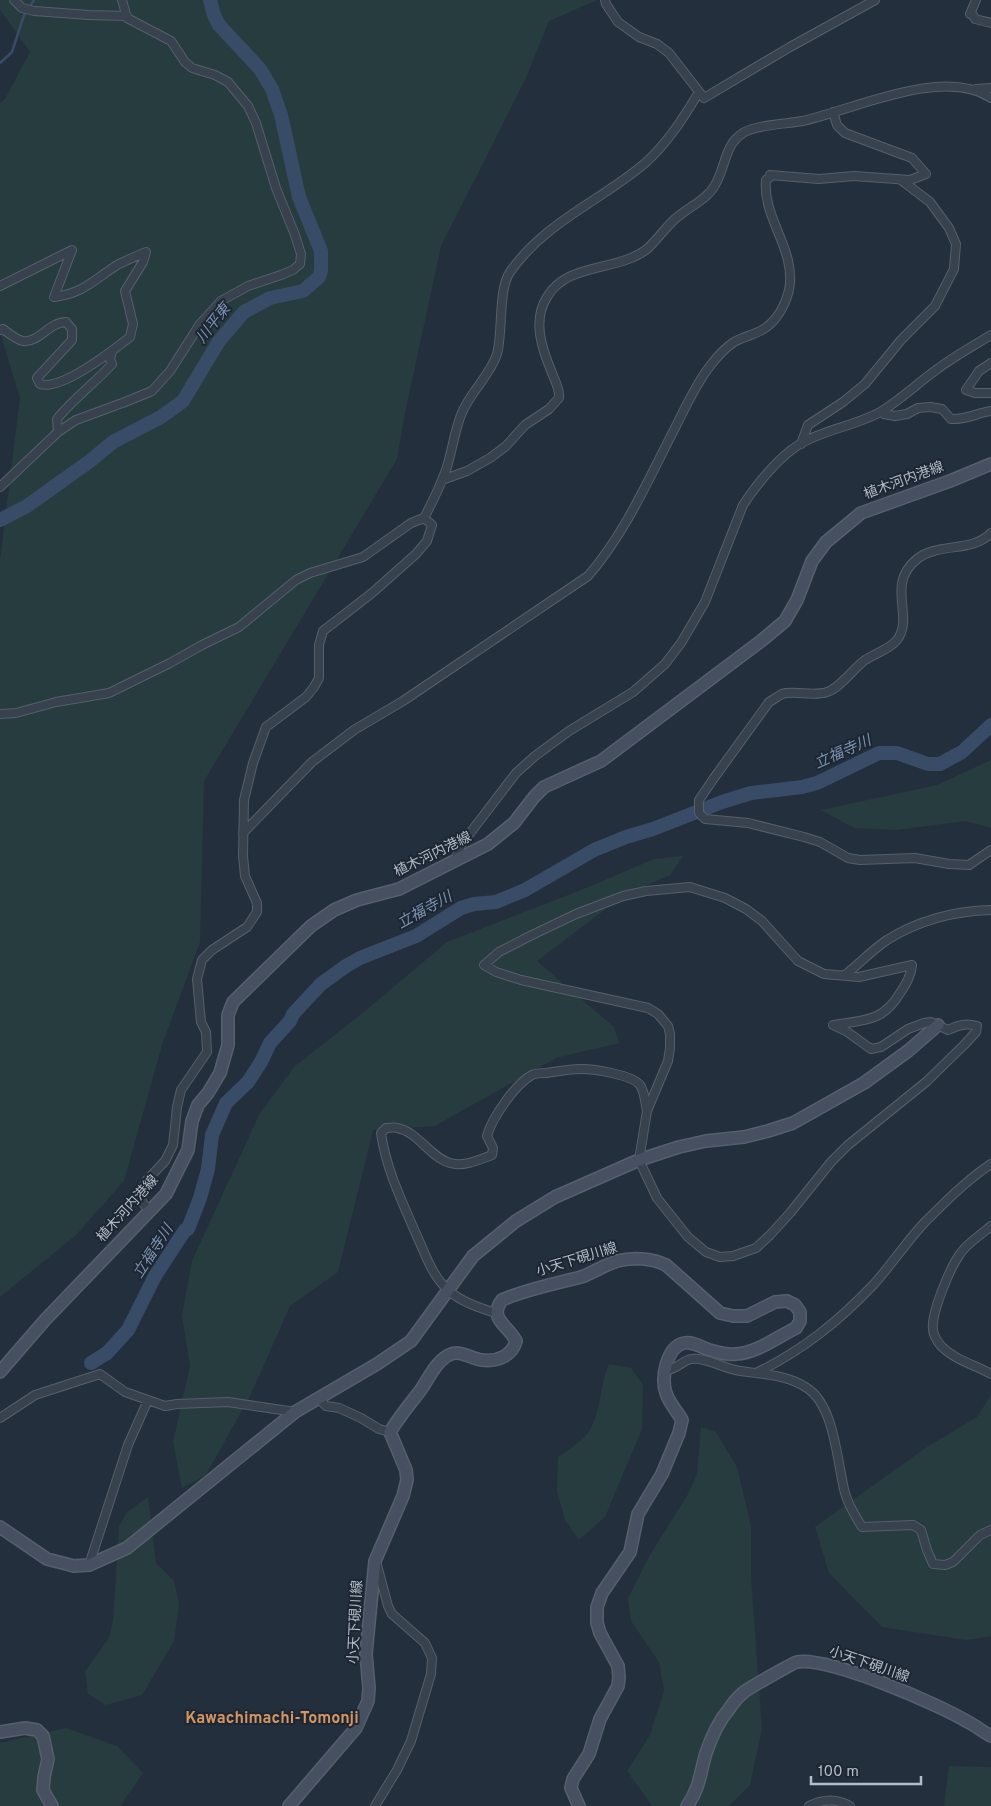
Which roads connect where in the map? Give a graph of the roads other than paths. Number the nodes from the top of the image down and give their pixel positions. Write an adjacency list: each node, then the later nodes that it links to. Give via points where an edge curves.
1 (14, 0): 6 (street, via 22,8 34,11)
2 (122, 0): 6 (street)
3 (605, 0): 10 (street, via 618,22 669,53)
4 (875, 0): 10 (street, via 704,98)
5 (976, 0): 7 (street, via 970,14 975,19)
6 (127, 16): 22 (street, via 171,41 192,68 228,82 248,106 295,235 301,254 300,264 221,301 200,324 170,371 152,391 84,416)
7 (991, 23)
8 (991, 88): 9 (street)
9 (973, 89): 11 (street); 12 (street, via 934,88 891,94)
10 (699, 92): 25 (street, via 677,126 643,165 550,228 508,275 497,353 461,415)
11 (991, 98)
12 (832, 112): 13 (street, via 837,125 845,133 912,158 926,174); 25 (street, via 744,132 730,144 715,185 646,249 634,256 572,275 561,282 547,296 539,317 539,336 559,398 490,458)
13 (901, 180): 23 (street, via 930,202 949,228 956,244 954,269 935,306 901,340 865,384 808,425); 30 (street, via 770,175 764,193 788,260 789,289 784,306 764,330 733,343 709,366 606,556 588,576 403,701 354,730 312,762)
14 (0, 286): 17 (street, via 72,250 54,297 69,296 119,264 146,252 125,291 133,324 130,338)
15 (0, 330): 17 (street, via 22,341 32,340 58,322 66,322 72,328 72,340 37,378 40,384 47,386 72,378)
16 (991, 335): 20 (street, via 937,369)
17 (112, 351): 22 (street, via 112,364 105,373 57,419)
18 (991, 363): 19 (street, via 980,371 966,390)
19 (991, 393)
20 (882, 411): 21 (street, via 895,416 930,407 942,409 951,419 960,420); 23 (street)
21 (991, 411)
22 (58, 432): 26 (street)
23 (801, 444): 32 (street, via 781,459 744,505 705,602 682,643 665,664 633,692 569,731 522,768 461,845)
24 (991, 464): 32 (main road, 植木河内港線, via 861,513 826,542 812,561 785,621 601,761 544,787 514,823 488,844)
25 (442, 480): 27 (street)
26 (0, 487)
27 (424, 518): 29 (street, via 411,523 363,557 296,580 238,627 109,693); 30 (street, via 432,525 427,541 372,593 323,631 319,644 319,678 306,697 266,727 244,800)
28 (991, 533): 31 (street, via 975,543 926,553 916,560 901,583 902,629 897,641 865,660 830,692 782,694 769,702 699,800 699,814 705,819 748,823 804,837 848,858 915,858 969,864)
29 (0, 714)
30 (243, 833): 39 (street, via 245,876 257,903 256,912 247,928 202,960 197,979 207,1052 182,1090 173,1145 165,1161 141,1191 142,1202)
31 (991, 850)
32 (455, 861): 39 (main road, 植木河内港線, via 399,889 334,910 311,926 233,1002 228,1015 228,1045 220,1073 198,1105 188,1150 176,1175 166,1194)
33 (991, 910): 34 (street, via 920,922 886,940)
34 (845, 975): 35 (street, via 859,977 912,965 911,974 895,1003 882,1015 833,1025 871,1049 882,1047 908,1029 924,1023); 36 (street, via 824,974 798,961 762,921 746,909 725,898 690,887 623,896 532,935 499,952 484,965 521,980 648,1008 658,1014 668,1026 670,1048 668,1061)
35 (938, 1025): 37 (main road, via 864,1083 793,1123 768,1131 679,1147); 37 (street, via 948,1030 959,1025 977,1026 976,1032 926,1082 831,1162 770,1235 748,1252 720,1257 706,1252 688,1237 657,1198)
36 (647, 1111): 37 (street); 41 (street, via 644,1092 628,1077 584,1069 566,1070 532,1074 514,1091 499,1110 487,1136 493,1148 492,1155 476,1161 449,1163 408,1132 386,1128 381,1133 383,1149 401,1201 435,1274)
37 (639, 1160): 41 (main road, via 555,1197 516,1221 473,1256)
38 (991, 1164): 45 (street, via 977,1172 926,1221 842,1317 817,1338)
39 (150, 1211): 44 (main road, 植木河内港線, via 45,1320)
40 (991, 1226): 46 (street, via 959,1254 933,1316 932,1330 942,1347)
41 (448, 1290): 42 (street, via 480,1308); 47 (main road, via 411,1341)
42 (496, 1312): 43 (main road, 小天下硯川線, via 502,1300 510,1296 582,1276 618,1261 647,1259 666,1265 720,1313 747,1316 775,1302 787,1301 800,1312 796,1328 748,1353 714,1352 684,1343 668,1358); 51 (main road, via 498,1319 512,1332 516,1341 514,1349 493,1360 481,1360 457,1352 449,1354 441,1360)
43 (666, 1370): 45 (street, via 674,1370 690,1358 699,1358 729,1370); 61 (main road, 小天下硯川線, via 665,1391 682,1420 662,1474 638,1514 630,1552 602,1593 597,1607 600,1633 620,1676 600,1719 589,1754 573,1779 571,1788)
44 (0, 1372)
45 (755, 1373): 53 (street, via 791,1380 808,1388 818,1399 826,1412 846,1496 862,1528 913,1525 922,1530 933,1564 945,1565 953,1562 980,1535)
46 (991, 1374)
47 (318, 1398): 49 (main road); 51 (street, via 326,1406 339,1408)
48 (148, 1400): 49 (street, via 165,1406 228,1402); 50 (street, via 121,1390 100,1374 35,1394); 55 (street, via 128,1445)
49 (295, 1412): 55 (main road, via 128,1548)
50 (0, 1418)
51 (390, 1432): 54 (main road, 小天下硯川線, via 407,1480)
52 (0, 1528): 55 (main road, via 48,1559 74,1566)
53 (991, 1530)
54 (375, 1561): 59 (main road, 小天下硯川線, via 366,1654 369,1688 364,1714 356,1728); 60 (street, via 392,1614 425,1643 432,1658 431,1674 411,1741)
55 (89, 1565)
56 (0, 1732): 58 (main road, via 26,1728 37,1730 43,1736 48,1759 43,1790)
57 (991, 1736): 62 (main road, 小天下硯川線, via 934,1704 876,1681 831,1665 795,1662 744,1692 728,1710 711,1740 698,1788)
58 (52, 1806)
59 (289, 1806)
60 (374, 1806)
61 (579, 1806)
62 (687, 1806)
63 (809, 1806): 64 (street, via 826,1800 840,1800)
64 (850, 1806)

